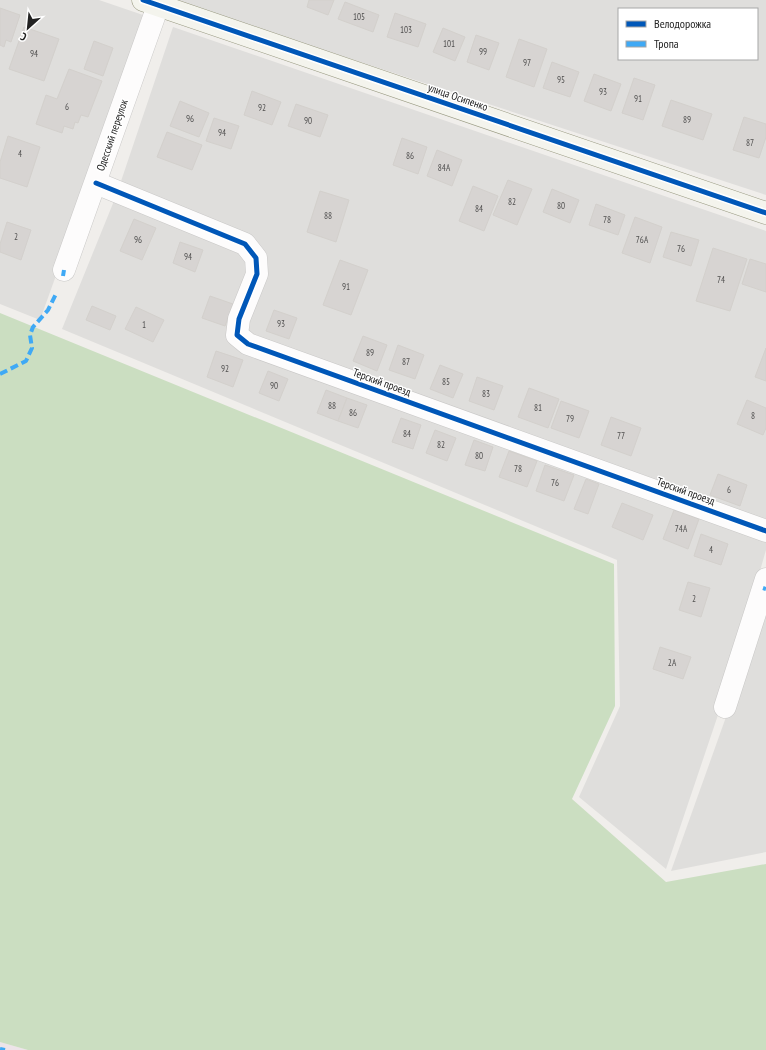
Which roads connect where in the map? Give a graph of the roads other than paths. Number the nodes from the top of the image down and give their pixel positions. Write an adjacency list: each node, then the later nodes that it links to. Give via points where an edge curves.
1 (153, 2): 2 (street, Одесский переулок); 3 (street, улица Осипенко)
2 (96, 183): 4 (street, Одесский переулок); 5 (street, Терский проезд, via 245,244 256,258 257,274 239,319 237,335 248,344)
3 (766, 213)
4 (64, 270)
5 (766, 531)
6 (766, 579): 7 (street)
7 (725, 707)

